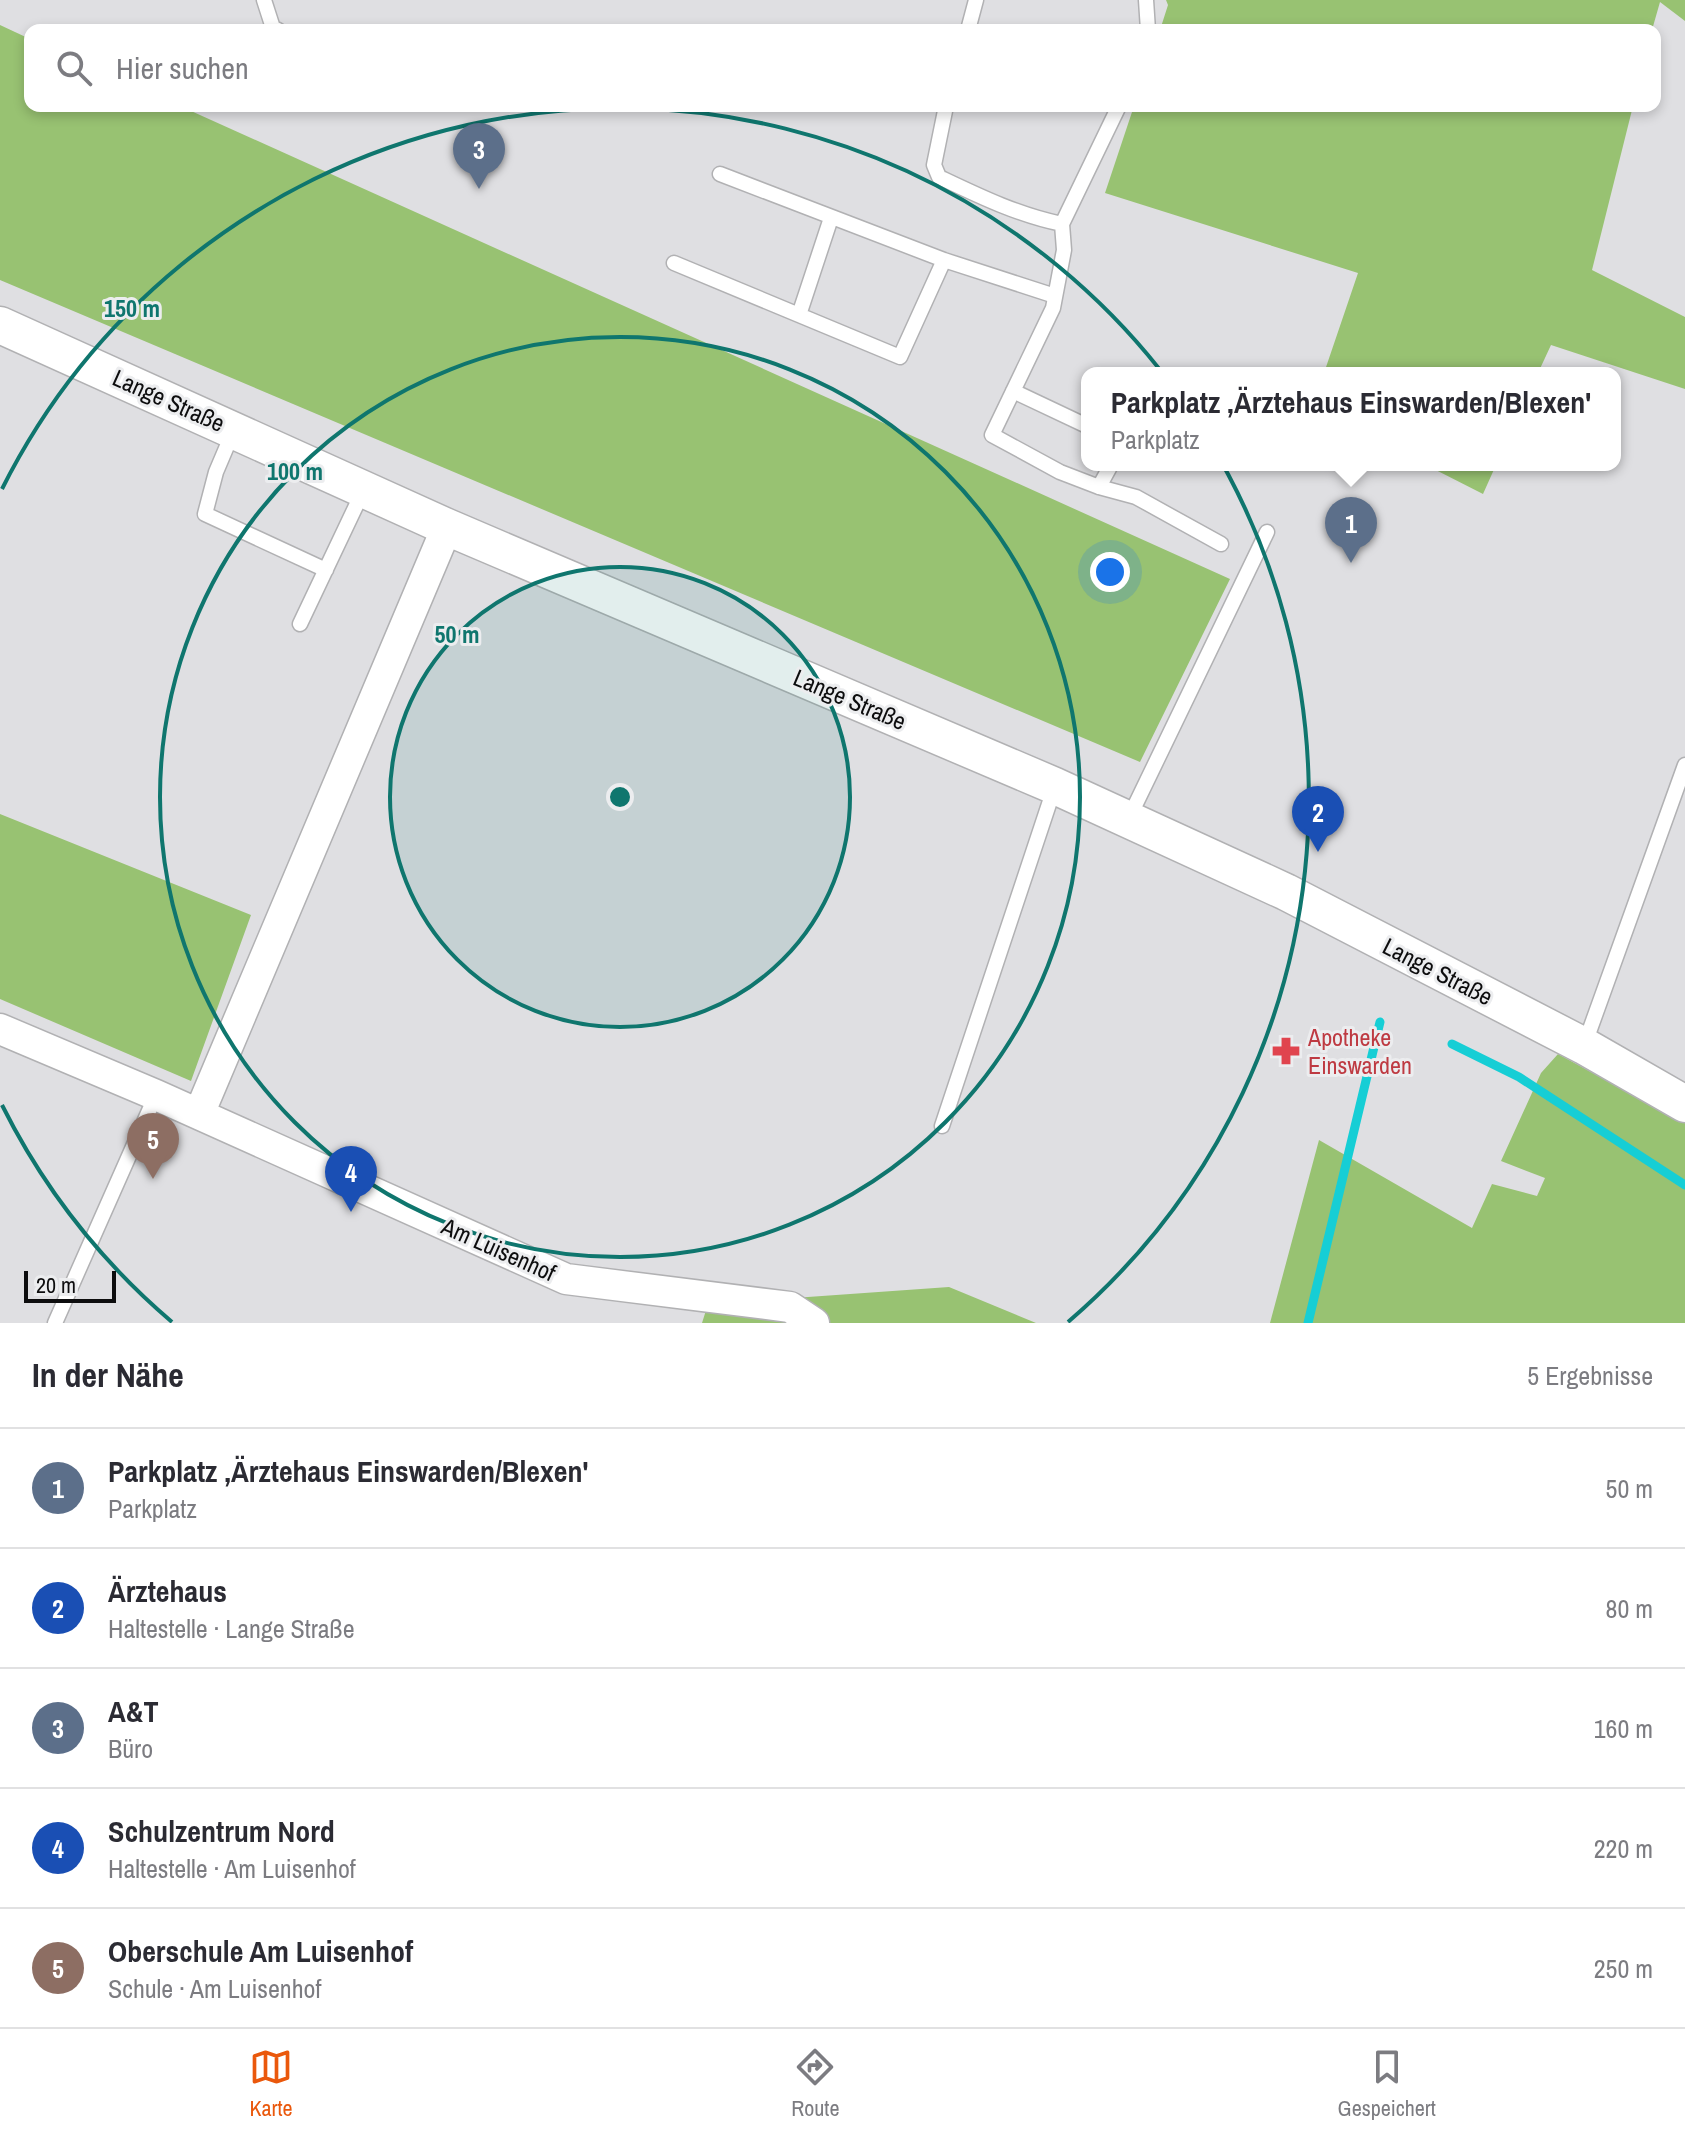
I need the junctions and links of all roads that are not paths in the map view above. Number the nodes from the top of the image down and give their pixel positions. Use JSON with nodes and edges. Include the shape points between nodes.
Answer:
{"nodes":[{"id":1,"x":264,"y":0,"type":"edge"},
{"id":2,"x":976,"y":0,"type":"edge"},
{"id":3,"x":1146,"y":0,"type":"edge"},
{"id":4,"x":272,"y":24,"type":"edge"},
{"id":5,"x":970,"y":24,"type":"edge"},
{"id":6,"x":1148,"y":24,"type":"edge"},
{"id":7,"x":945,"y":112,"type":"edge"},
{"id":8,"x":1116,"y":112,"type":"edge"},
{"id":9,"x":720,"y":174,"type":"dead end"},
{"id":10,"x":831,"y":218,"type":"junction"},
{"id":11,"x":1062,"y":224,"type":"junction"},
{"id":12,"x":944,"y":260,"type":"junction"},
{"id":13,"x":674,"y":263,"type":"dead end"},
{"id":14,"x":1055,"y":296,"type":"junction"},
{"id":15,"x":799,"y":315,"type":"junction"},
{"id":16,"x":0,"y":325,"type":"edge"},
{"id":17,"x":1013,"y":391,"type":"junction"},
{"id":18,"x":1081,"y":423,"type":"edge"},
{"id":19,"x":234,"y":430,"type":"junction"},
{"id":20,"x":1108,"y":471,"type":"edge"},
{"id":21,"x":1099,"y":487,"type":"junction"},
{"id":22,"x":364,"y":489,"type":"junction"},
{"id":23,"x":447,"y":527,"type":"junction"},
{"id":24,"x":1267,"y":532,"type":"dead end"},
{"id":25,"x":1221,"y":544,"type":"dead end"},
{"id":26,"x":326,"y":570,"type":"junction"},
{"id":27,"x":300,"y":624,"type":"dead end"},
{"id":28,"x":1685,"y":765,"type":"edge"},
{"id":29,"x":1055,"y":786,"type":"junction"},
{"id":30,"x":1128,"y":820,"type":"junction"},
{"id":31,"x":0,"y":1029,"type":"edge"},
{"id":32,"x":1584,"y":1046,"type":"junction"},
{"id":33,"x":156,"y":1095,"type":"junction"},
{"id":34,"x":1685,"y":1104,"type":"edge"},
{"id":35,"x":199,"y":1114,"type":"junction"},
{"id":36,"x":942,"y":1126,"type":"dead end"},
{"id":37,"x":55,"y":1323,"type":"edge"},
{"id":38,"x":814,"y":1323,"type":"edge"}],
"edges":[{"from":1,"to":4,"type":"lane"},
{"from":2,"to":5,"type":"lane"},
{"from":3,"to":6,"type":"lane"},
{"from":7,"to":11,"type":"lane","via":[[934,165],[939,177],[990,202]]},
{"from":8,"to":11,"type":"lane"},
{"from":9,"to":10,"type":"lane"},
{"from":10,"to":12,"type":"lane"},
{"from":10,"to":15,"type":"lane"},
{"from":11,"to":14,"type":"lane","via":[[1064,250]]},
{"from":12,"to":14,"type":"lane"},
{"from":12,"to":15,"type":"lane","via":[[900,357]]},
{"from":13,"to":15,"type":"lane"},
{"from":14,"to":17,"type":"lane"},
{"from":16,"to":19,"type":"street","name":"Lange Straße"},
{"from":17,"to":18,"type":"lane"},
{"from":17,"to":21,"type":"lane","via":[[992,435]]},
{"from":19,"to":22,"type":"street","name":"Lange Straße"},
{"from":19,"to":26,"type":"lane","via":[[205,514]]},
{"from":20,"to":21,"type":"lane"},
{"from":21,"to":25,"type":"lane","via":[[1136,497]]},
{"from":22,"to":23,"type":"street","name":"Lange Straße"},
{"from":22,"to":26,"type":"lane"},
{"from":23,"to":29,"type":"street","name":"Lange Straße"},
{"from":23,"to":35,"type":"street"},
{"from":24,"to":30,"type":"lane"},
{"from":26,"to":27,"type":"lane"},
{"from":28,"to":32,"type":"lane"},
{"from":29,"to":30,"type":"street","name":"Lange Straße"},
{"from":29,"to":36,"type":"lane"},
{"from":30,"to":32,"type":"street","name":"Lange Straße","via":[[1286,892]]},
{"from":31,"to":33,"type":"street","name":"Am Luisenhof"},
{"from":32,"to":34,"type":"street","name":"Lange Straße"},
{"from":33,"to":35,"type":"street","name":"Am Luisenhof"},
{"from":33,"to":37,"type":"lane"},
{"from":35,"to":38,"type":"street","name":"Am Luisenhof","via":[[566,1279],[790,1307]]}]}
